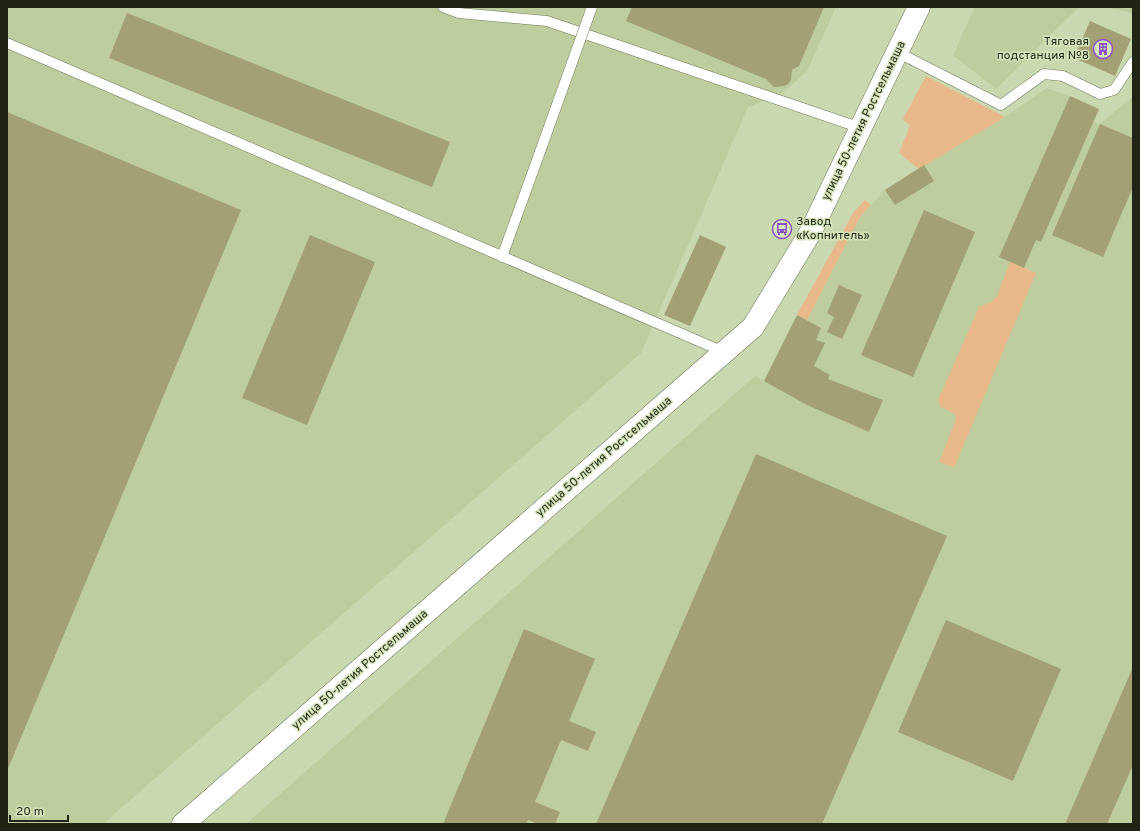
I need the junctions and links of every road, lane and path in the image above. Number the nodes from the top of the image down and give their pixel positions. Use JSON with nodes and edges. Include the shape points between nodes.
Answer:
{"nodes":[{"id":1,"x":442,"y":7,"type":"edge"},
{"id":2,"x":592,"y":7,"type":"edge"},
{"id":3,"x":919,"y":7,"type":"edge"},
{"id":4,"x":7,"y":44,"type":"edge"},
{"id":5,"x":897,"y":52,"type":"junction"},
{"id":6,"x":1133,"y":62,"type":"edge"},
{"id":7,"x":861,"y":128,"type":"junction"},
{"id":8,"x":502,"y":257,"type":"junction"},
{"id":9,"x":724,"y":352,"type":"junction"},
{"id":10,"x":183,"y":824,"type":"edge"}],
"edges":[{"from":1,"to":7,"type":"lane","via":[[459,13],[547,21]]},
{"from":2,"to":8,"type":"lane","bridge":true},
{"from":3,"to":5,"type":"main road","name":"улица 50-летия Ростсельмаша"},
{"from":4,"to":8,"type":"lane"},
{"from":5,"to":6,"type":"lane","via":[[1001,105],[1044,74],[1063,76],[1100,94],[1114,90]]},
{"from":5,"to":7,"type":"main road","name":"улица 50-летия Ростсельмаша"},
{"from":7,"to":9,"type":"main road","name":"улица 50-летия Ростсельмаша","via":[[810,233],[761,314],[753,327]]},
{"from":8,"to":9,"type":"lane"},
{"from":9,"to":10,"type":"main road","name":"улица 50-летия Ростсельмаша"}]}
